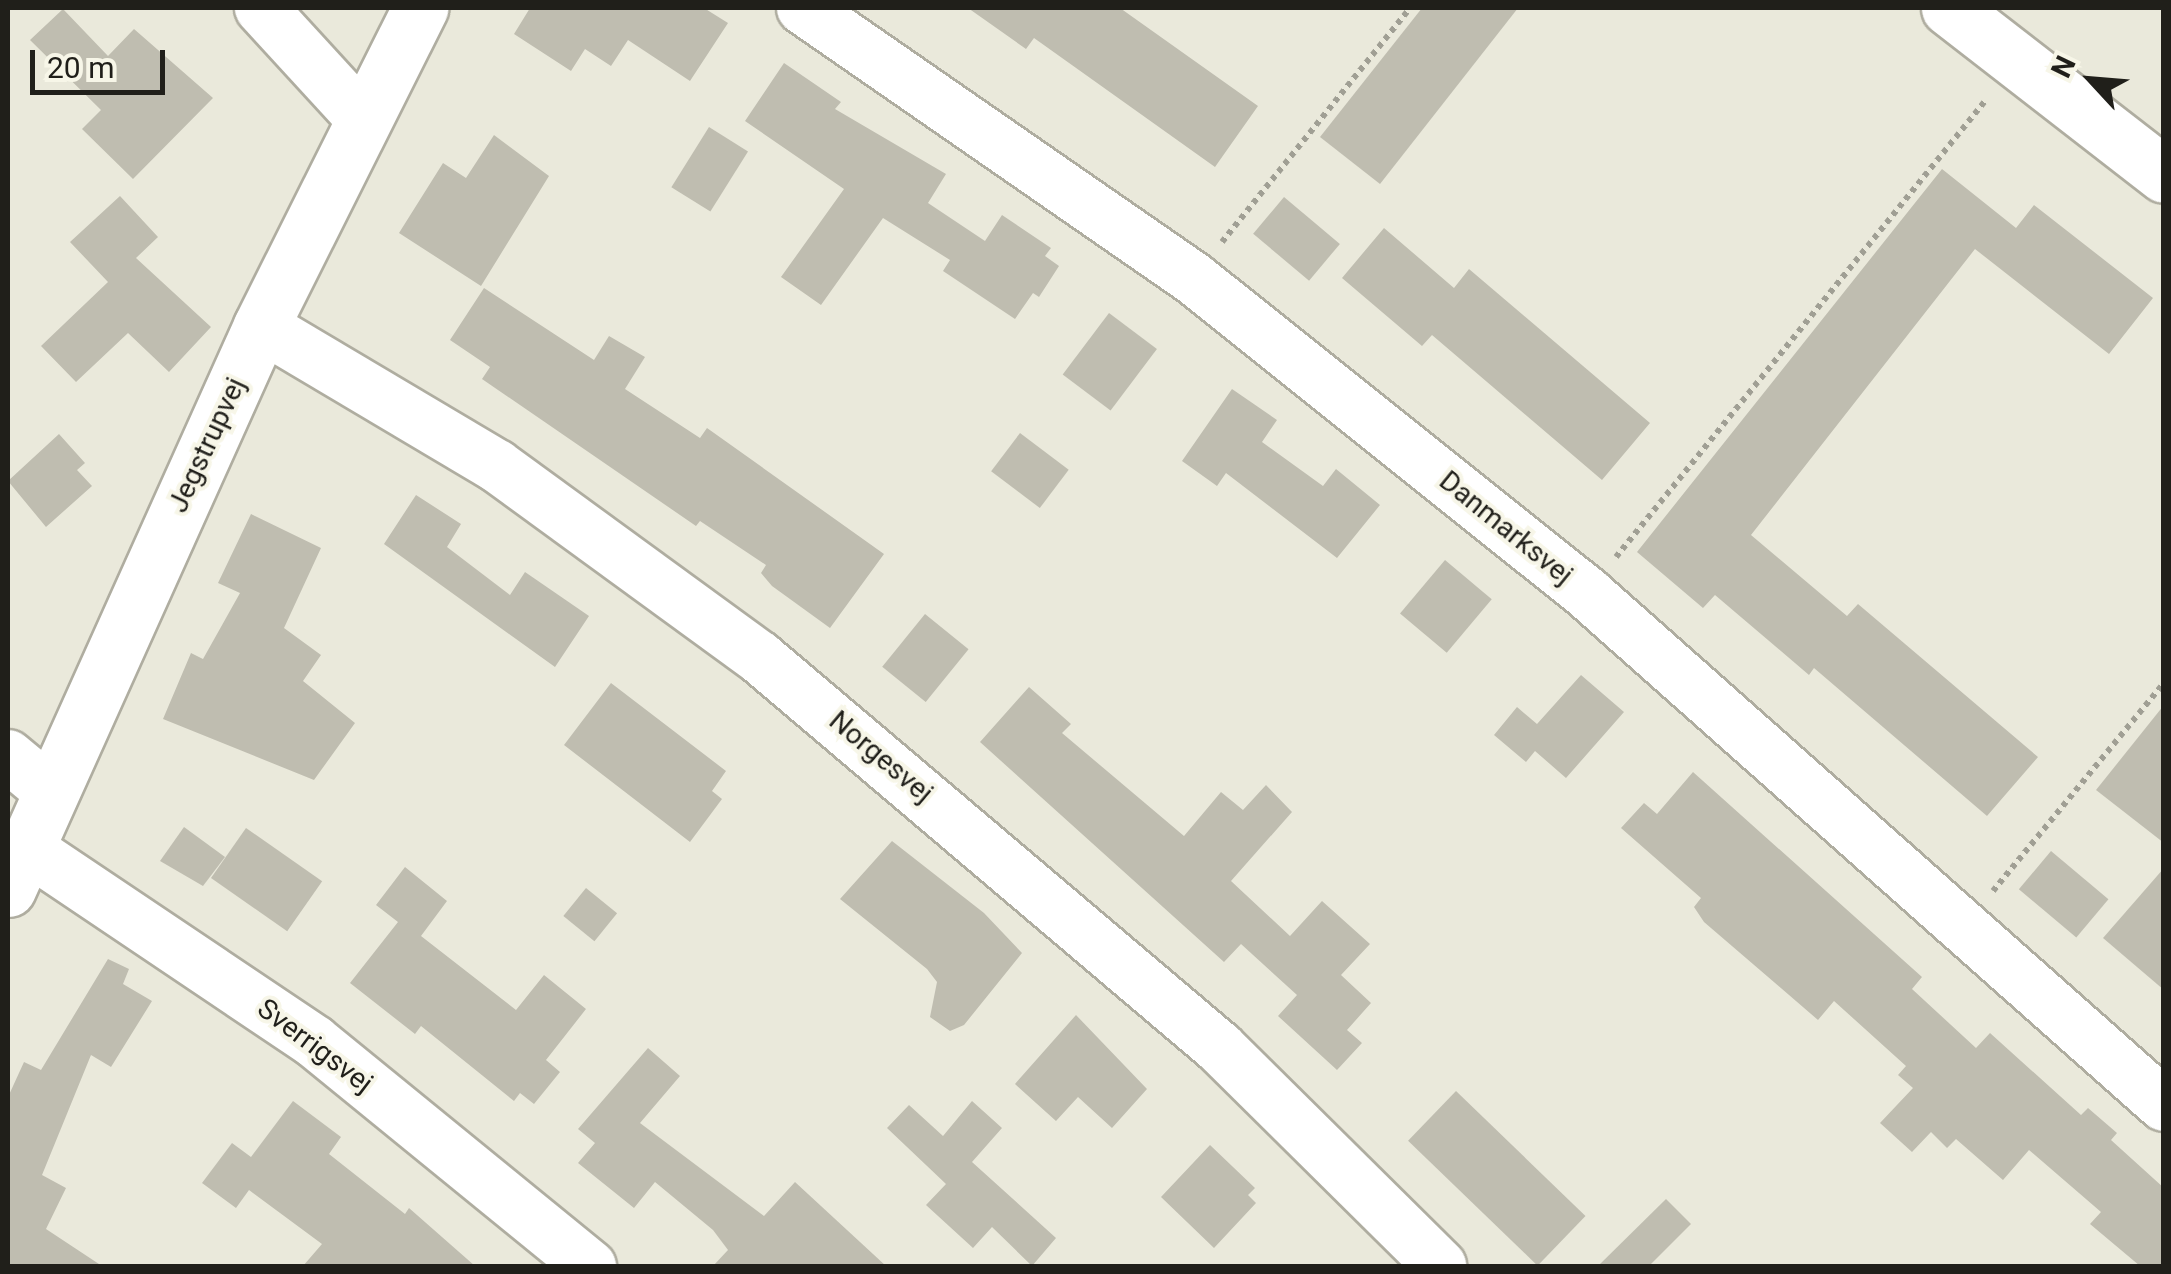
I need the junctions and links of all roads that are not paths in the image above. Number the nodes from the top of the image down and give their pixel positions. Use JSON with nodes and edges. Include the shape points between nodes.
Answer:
{"nodes":[{"id":1,"x":261,"y":8,"type":"edge"},
{"id":2,"x":420,"y":8,"type":"edge"},
{"id":3,"x":803,"y":8,"type":"edge"},
{"id":4,"x":1949,"y":8,"type":"edge"},
{"id":5,"x":361,"y":117,"type":"junction"},
{"id":6,"x":2164,"y":175,"type":"edge"},
{"id":7,"x":261,"y":326,"type":"junction"},
{"id":8,"x":8,"y":756,"type":"edge"},
{"id":9,"x":49,"y":790,"type":"junction"},
{"id":10,"x":16,"y":868,"type":"edge"},
{"id":11,"x":2164,"y":1104,"type":"edge"},
{"id":12,"x":590,"y":1266,"type":"edge"},
{"id":13,"x":1440,"y":1266,"type":"edge"}],
"edges":[{"from":1,"to":5,"type":"street"},
{"from":2,"to":5,"type":"street","name":"Jegstrupvej"},
{"from":3,"to":11,"type":"street","name":"Danmarksvej","via":[[1193,278],[1586,592]]},
{"from":4,"to":6,"type":"street"},
{"from":5,"to":7,"type":"street","name":"Jegstrupvej"},
{"from":7,"to":9,"type":"street","name":"Jegstrupvej"},
{"from":7,"to":13,"type":"street","name":"Norgesvej","via":[[496,466],[760,657],[1220,1048]]},
{"from":8,"to":9,"type":"street"},
{"from":9,"to":10,"type":"street","name":"Jegstrupvej"},
{"from":10,"to":12,"type":"street","name":"Sverrigsvej","via":[[315,1042]]}]}
